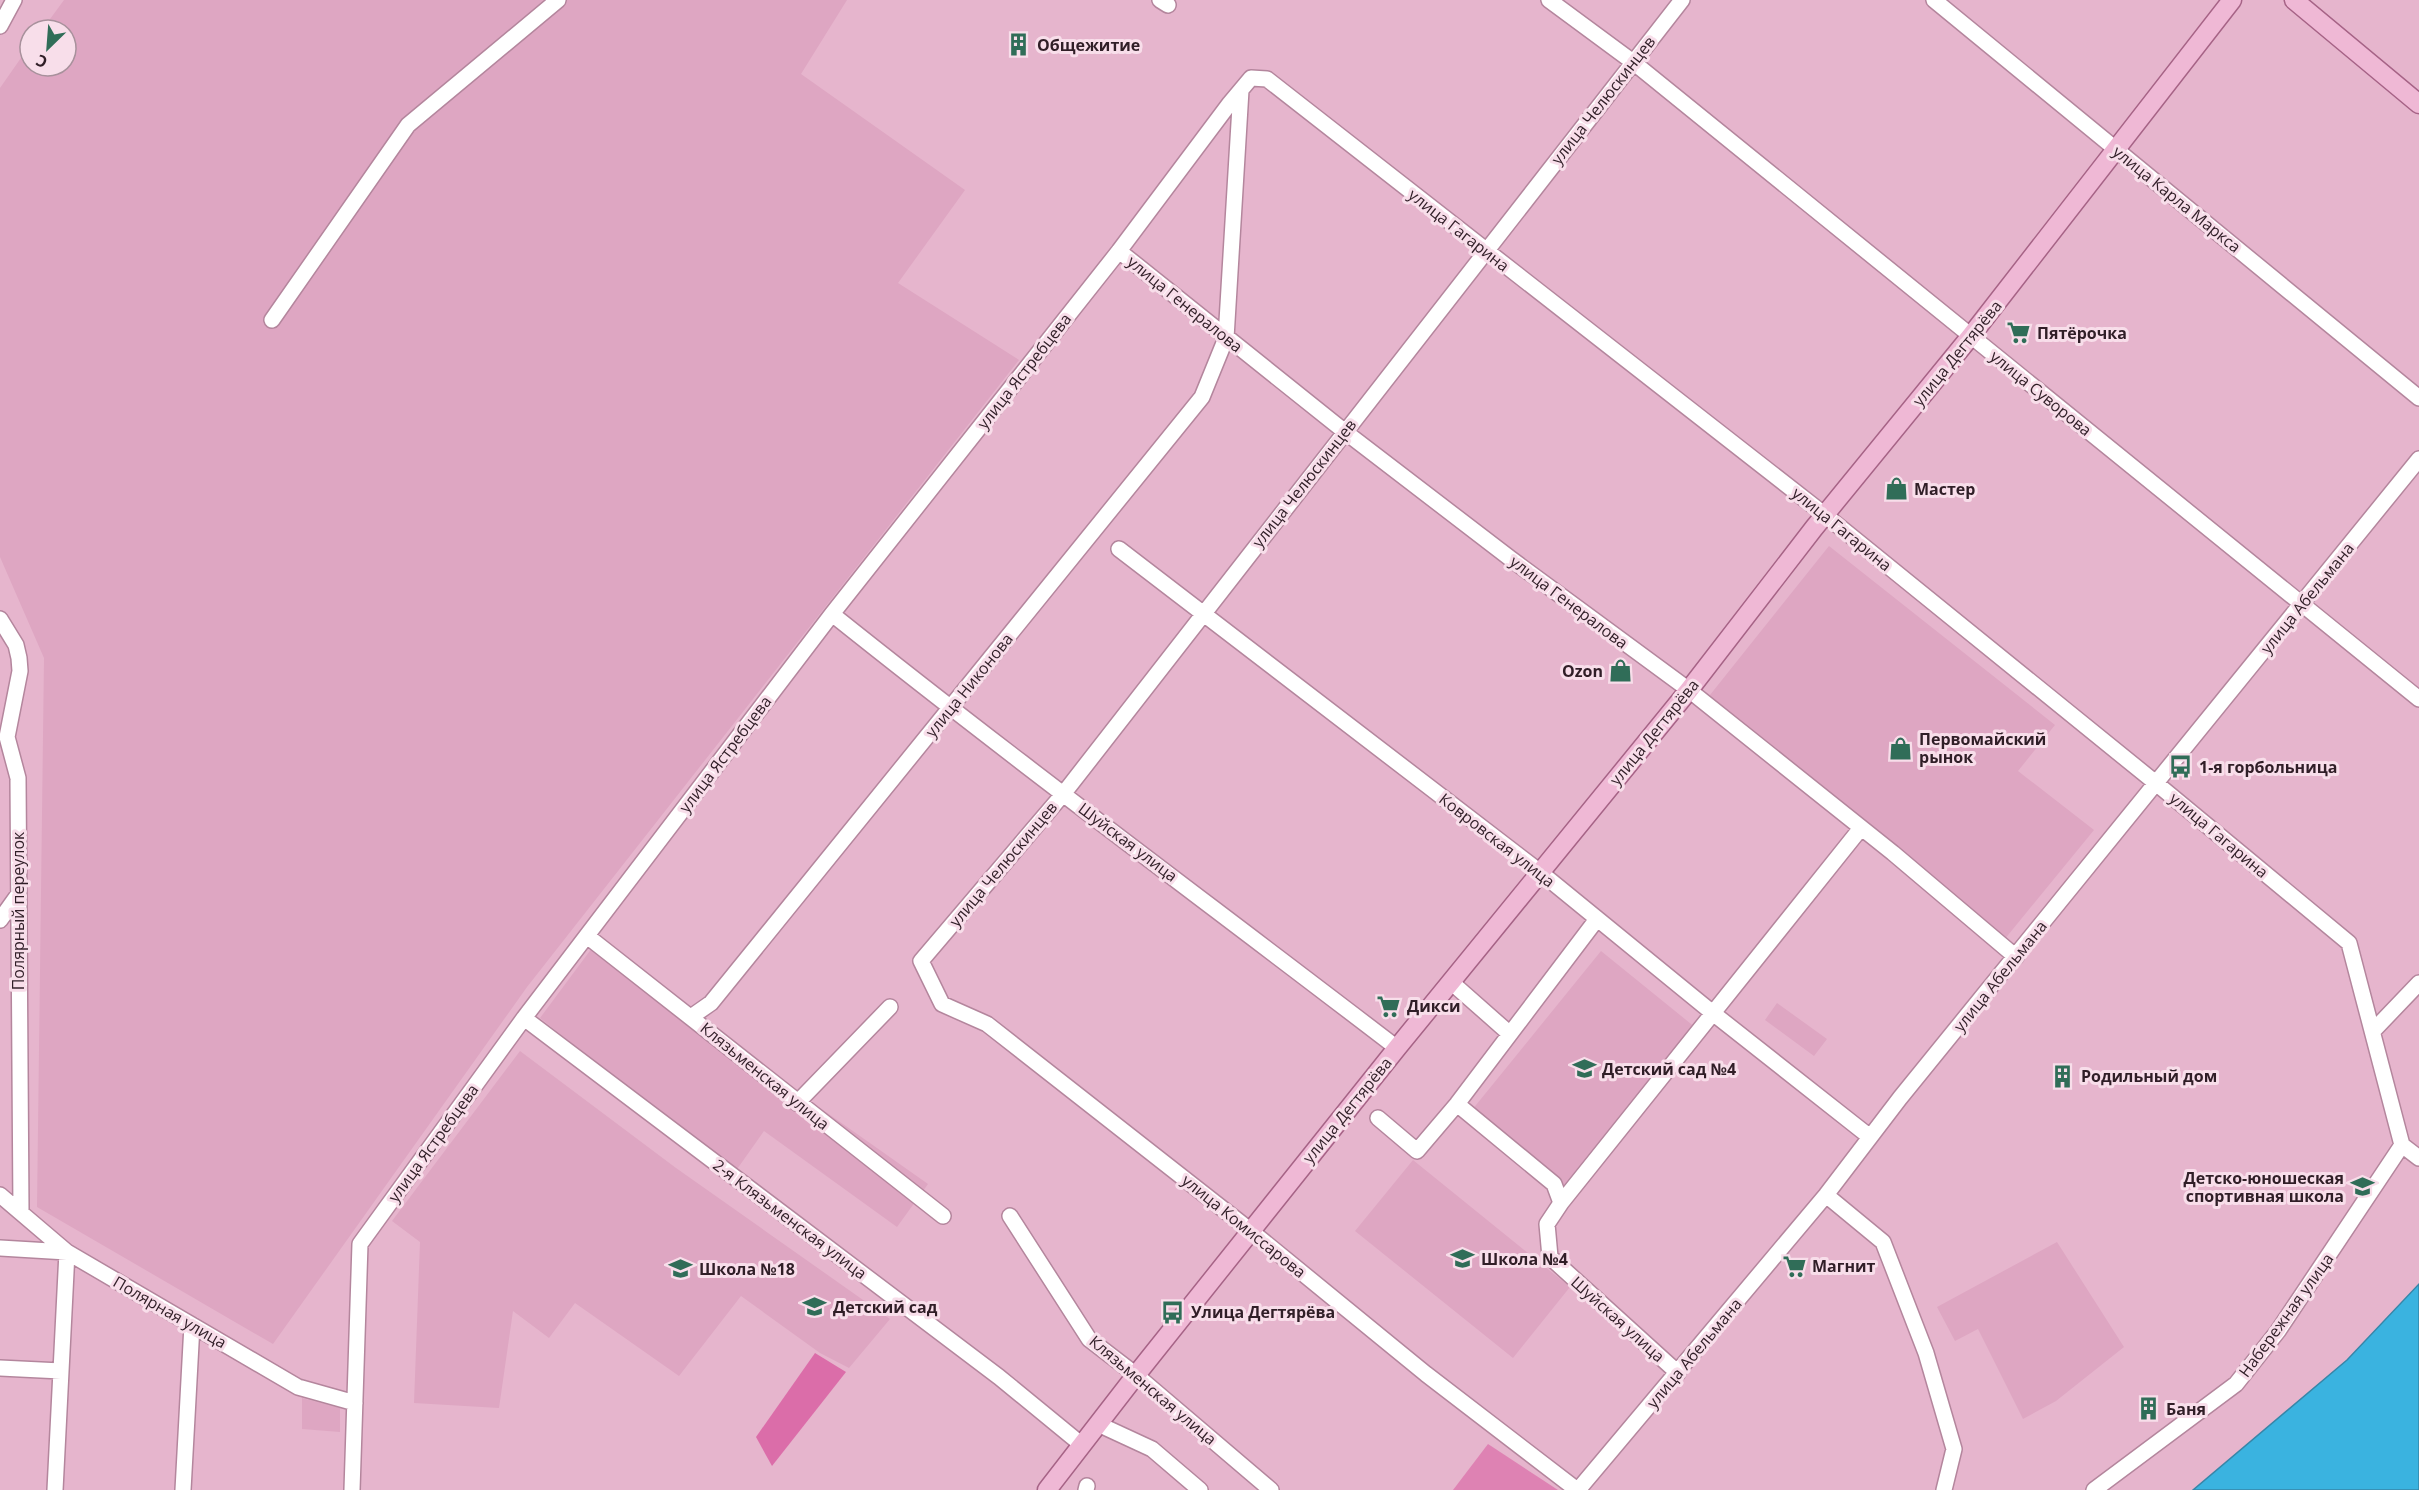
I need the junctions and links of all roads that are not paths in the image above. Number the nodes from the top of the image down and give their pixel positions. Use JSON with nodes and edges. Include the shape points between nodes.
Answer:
{"nodes":[{"id":1,"x":14,"y":0,"type":"edge"},
{"id":2,"x":558,"y":0,"type":"edge"},
{"id":3,"x":1549,"y":0,"type":"edge"},
{"id":4,"x":1682,"y":0,"type":"edge"},
{"id":5,"x":1934,"y":0,"type":"edge"},
{"id":6,"x":2232,"y":0,"type":"edge"},
{"id":7,"x":2294,"y":0,"type":"edge"},
{"id":8,"x":0,"y":26,"type":"edge"},
{"id":9,"x":1633,"y":62,"type":"junction"},
{"id":10,"x":1251,"y":78,"type":"joint"},
{"id":11,"x":1241,"y":90,"type":"junction"},
{"id":12,"x":2419,"y":104,"type":"edge"},
{"id":13,"x":2117,"y":150,"type":"junction"},
{"id":14,"x":1119,"y":251,"type":"junction"},
{"id":15,"x":1485,"y":251,"type":"junction"},
{"id":16,"x":272,"y":320,"type":"dead end"},
{"id":17,"x":1970,"y":337,"type":"junction"},
{"id":18,"x":1226,"y":338,"type":"junction"},
{"id":19,"x":2419,"y":398,"type":"edge"},
{"id":20,"x":1344,"y":431,"type":"junction"},
{"id":21,"x":2419,"y":459,"type":"edge"},
{"id":22,"x":1825,"y":515,"type":"junction"},
{"id":23,"x":1119,"y":549,"type":"dead end"},
{"id":24,"x":2302,"y":603,"type":"junction"},
{"id":25,"x":832,"y":614,"type":"junction"},
{"id":26,"x":1202,"y":615,"type":"junction"},
{"id":27,"x":0,"y":619,"type":"edge"},
{"id":28,"x":1689,"y":690,"type":"junction"},
{"id":29,"x":2419,"y":699,"type":"edge"},
{"id":30,"x":950,"y":708,"type":"junction"},
{"id":31,"x":2,"y":738,"type":"edge"},
{"id":32,"x":2157,"y":784,"type":"junction"},
{"id":33,"x":1064,"y":793,"type":"junction"},
{"id":34,"x":1861,"y":828,"type":"junction"},
{"id":35,"x":1540,"y":872,"type":"junction"},
{"id":36,"x":18,"y":895,"type":"junction"},
{"id":37,"x":1597,"y":919,"type":"junction"},
{"id":38,"x":0,"y":920,"type":"edge"},
{"id":39,"x":587,"y":936,"type":"junction"},
{"id":40,"x":2016,"y":957,"type":"junction"},
{"id":41,"x":921,"y":962,"type":"joint"},
{"id":42,"x":1450,"y":982,"type":"junction"},
{"id":43,"x":2419,"y":983,"type":"edge"},
{"id":44,"x":890,"y":1006,"type":"dead end"},
{"id":45,"x":1714,"y":1014,"type":"junction"},
{"id":46,"x":692,"y":1017,"type":"junction"},
{"id":47,"x":524,"y":1018,"type":"junction"},
{"id":48,"x":2373,"y":1031,"type":"junction"},
{"id":49,"x":1510,"y":1034,"type":"junction"},
{"id":50,"x":1397,"y":1048,"type":"junction"},
{"id":51,"x":797,"y":1103,"type":"junction"},
{"id":52,"x":1457,"y":1104,"type":"junction"},
{"id":53,"x":1378,"y":1118,"type":"dead end"},
{"id":54,"x":1870,"y":1137,"type":"junction"},
{"id":55,"x":2402,"y":1145,"type":"junction"},
{"id":56,"x":2419,"y":1158,"type":"edge"},
{"id":57,"x":0,"y":1195,"type":"edge"},
{"id":58,"x":1826,"y":1195,"type":"junction"},
{"id":59,"x":1561,"y":1203,"type":"junction"},
{"id":60,"x":21,"y":1211,"type":"junction"},
{"id":61,"x":943,"y":1216,"type":"dead end"},
{"id":62,"x":1010,"y":1216,"type":"dead end"},
{"id":63,"x":1251,"y":1231,"type":"junction"},
{"id":64,"x":0,"y":1248,"type":"edge"},
{"id":65,"x":67,"y":1252,"type":"junction"},
{"id":66,"x":192,"y":1325,"type":"junction"},
{"id":67,"x":0,"y":1368,"type":"edge"},
{"id":68,"x":61,"y":1371,"type":"junction"},
{"id":69,"x":1678,"y":1373,"type":"junction"},
{"id":70,"x":1136,"y":1375,"type":"junction"},
{"id":71,"x":355,"y":1403,"type":"junction"},
{"id":72,"x":1098,"y":1424,"type":"junction"},
{"id":73,"x":1082,"y":1445,"type":"junction"},
{"id":74,"x":1069,"y":1461,"type":"junction"},
{"id":75,"x":55,"y":1490,"type":"edge"},
{"id":76,"x":183,"y":1490,"type":"edge"},
{"id":77,"x":352,"y":1490,"type":"edge"},
{"id":78,"x":1041,"y":1490,"type":"edge"},
{"id":79,"x":1047,"y":1490,"type":"edge"},
{"id":80,"x":1200,"y":1490,"type":"edge"},
{"id":81,"x":1271,"y":1490,"type":"edge"},
{"id":82,"x":1578,"y":1490,"type":"edge"},
{"id":83,"x":1944,"y":1490,"type":"edge"},
{"id":84,"x":2094,"y":1490,"type":"edge"}],
"edges":[{"from":1,"to":8,"type":"street"},
{"from":2,"to":16,"type":"street","via":[[408,125]]},
{"from":3,"to":9,"type":"street","name":"улица Суворова"},
{"from":4,"to":9,"type":"street","name":"улица Челюскинцев"},
{"from":5,"to":13,"type":"street","name":"улица Карла Маркса"},
{"from":6,"to":13,"type":"main road","name":"улица Дегтярёва"},
{"from":7,"to":12,"type":"main road"},
{"from":9,"to":15,"type":"street","name":"улица Челюскинцев"},
{"from":9,"to":17,"type":"street","name":"улица Суворова"},
{"from":10,"to":11,"type":"street","name":"улица Ястребцева"},
{"from":10,"to":15,"type":"street","name":"улица Гагарина","via":[[1267,79]]},
{"from":11,"to":14,"type":"street","name":"улица Ястребцева"},
{"from":11,"to":18,"type":"street","name":"улица Никонова"},
{"from":13,"to":17,"type":"main road","name":"улица Дегтярёва"},
{"from":13,"to":19,"type":"street","name":"улица Карла Маркса"},
{"from":14,"to":18,"type":"street","name":"улица Генералова"},
{"from":14,"to":25,"type":"street","name":"улица Ястребцева"},
{"from":15,"to":20,"type":"street","name":"улица Челюскинцев"},
{"from":15,"to":22,"type":"street","name":"улица Гагарина"},
{"from":17,"to":22,"type":"main road","name":"улица Дегтярёва"},
{"from":17,"to":24,"type":"street","name":"улица Суворова"},
{"from":18,"to":20,"type":"street","name":"улица Генералова"},
{"from":18,"to":30,"type":"street","name":"улица Никонова","via":[[1202,397]]},
{"from":20,"to":26,"type":"street","name":"улица Челюскинцев"},
{"from":20,"to":28,"type":"street","name":"улица Генералова"},
{"from":21,"to":24,"type":"street","name":"улица Абельмана"},
{"from":22,"to":28,"type":"main road","name":"улица Дегтярёва"},
{"from":22,"to":32,"type":"street","name":"улица Гагарина"},
{"from":23,"to":26,"type":"street","name":"Ковровская улица"},
{"from":24,"to":29,"type":"street","name":"улица Суворова"},
{"from":24,"to":32,"type":"street","name":"улица Абельмана"},
{"from":25,"to":30,"type":"street","name":"Шуйская улица"},
{"from":25,"to":39,"type":"street","name":"улица Ястребцева"},
{"from":26,"to":33,"type":"street","name":"улица Челюскинцев"},
{"from":26,"to":35,"type":"street","name":"Ковровская улица"},
{"from":27,"to":31,"type":"street","name":"Полярный переулок","via":[[16,645],[20,665]]},
{"from":28,"to":34,"type":"street","name":"улица Генералова"},
{"from":28,"to":35,"type":"main road","name":"улица Дегтярёва"},
{"from":30,"to":33,"type":"street","name":"Шуйская улица"},
{"from":30,"to":46,"type":"street","name":"улица Никонова","via":[[711,1003]]},
{"from":31,"to":36,"type":"street","name":"Полярный переулок","via":[[18,778]]},
{"from":32,"to":40,"type":"street","name":"улица Абельмана"},
{"from":32,"to":48,"type":"street","name":"улица Гагарина","via":[[2349,943]]},
{"from":33,"to":41,"type":"street","name":"улица Челюскинцев"},
{"from":33,"to":50,"type":"street","name":"Шуйская улица"},
{"from":34,"to":40,"type":"street","name":"улица Генералова"},
{"from":34,"to":45,"type":"street","name":"Шуйская улица"},
{"from":35,"to":37,"type":"street","name":"Ковровская улица"},
{"from":35,"to":42,"type":"main road","name":"улица Дегтярёва"},
{"from":36,"to":38,"type":"street"},
{"from":36,"to":60,"type":"street","name":"Полярный переулок"},
{"from":37,"to":45,"type":"street","name":"Ковровская улица"},
{"from":37,"to":49,"type":"street"},
{"from":39,"to":46,"type":"street","name":"Клязьменская улица"},
{"from":39,"to":47,"type":"street","name":"улица Ястребцева"},
{"from":40,"to":54,"type":"street","name":"улица Абельмана"},
{"from":41,"to":63,"type":"street","name":"улица Комиссарова","via":[[942,1004],[987,1024]]},
{"from":42,"to":49,"type":"street"},
{"from":42,"to":50,"type":"main road","name":"улица Дегтярёва"},
{"from":43,"to":48,"type":"street"},
{"from":44,"to":51,"type":"street"},
{"from":45,"to":54,"type":"street","name":"Ковровская улица"},
{"from":45,"to":59,"type":"street","name":"Шуйская улица"},
{"from":46,"to":51,"type":"street","name":"Клязьменская улица"},
{"from":47,"to":71,"type":"street","name":"улица Ястребцева","via":[[360,1244]]},
{"from":47,"to":73,"type":"street","name":"2-я Клязьменская улица","via":[[999,1377]]},
{"from":48,"to":55,"type":"street","name":"улица Гагарина"},
{"from":49,"to":52,"type":"street"},
{"from":50,"to":63,"type":"main road","name":"улица Дегтярёва"},
{"from":51,"to":61,"type":"street","name":"Клязьменская улица"},
{"from":52,"to":53,"type":"street","via":[[1417,1151]]},
{"from":52,"to":59,"type":"street","via":[[1554,1184]]},
{"from":54,"to":58,"type":"street","name":"улица Абельмана"},
{"from":55,"to":56,"type":"street"},
{"from":55,"to":84,"type":"street","name":"Набережная улица","via":[[2278,1331],[2236,1384]]},
{"from":57,"to":60,"type":"street","name":"Полярная улица"},
{"from":58,"to":69,"type":"street","name":"улица Абельмана"},
{"from":58,"to":83,"type":"street","via":[[1883,1242],[1926,1353],[1954,1449]]},
{"from":59,"to":69,"type":"street","name":"Шуйская улица","via":[[1547,1224],[1550,1257]]},
{"from":60,"to":65,"type":"street","name":"Полярная улица"},
{"from":62,"to":70,"type":"street","name":"Клязьменская улица","via":[[1089,1340]]},
{"from":63,"to":70,"type":"main road","name":"улица Дегтярёва"},
{"from":63,"to":82,"type":"street","name":"улица Комиссарова","via":[[1426,1374]]},
{"from":64,"to":65,"type":"street"},
{"from":65,"to":66,"type":"street","name":"Полярная улица"},
{"from":65,"to":68,"type":"street"},
{"from":66,"to":71,"type":"street","name":"Полярная улица","via":[[298,1388]]},
{"from":66,"to":76,"type":"street"},
{"from":67,"to":68,"type":"street"},
{"from":68,"to":75,"type":"street"},
{"from":69,"to":82,"type":"street","name":"улица Абельмана"},
{"from":70,"to":72,"type":"main road","name":"улица Дегтярёва"},
{"from":70,"to":81,"type":"street","name":"Клязьменская улица"},
{"from":71,"to":77,"type":"street","name":"улица Ястребцева"},
{"from":72,"to":73,"type":"main road","name":"улица Дегтярёва"},
{"from":72,"to":80,"type":"street","via":[[1152,1449]]},
{"from":73,"to":74,"type":"main road","name":"улица Дегтярёва"},
{"from":74,"to":78,"type":"main road"},
{"from":74,"to":79,"type":"main road"}]}
